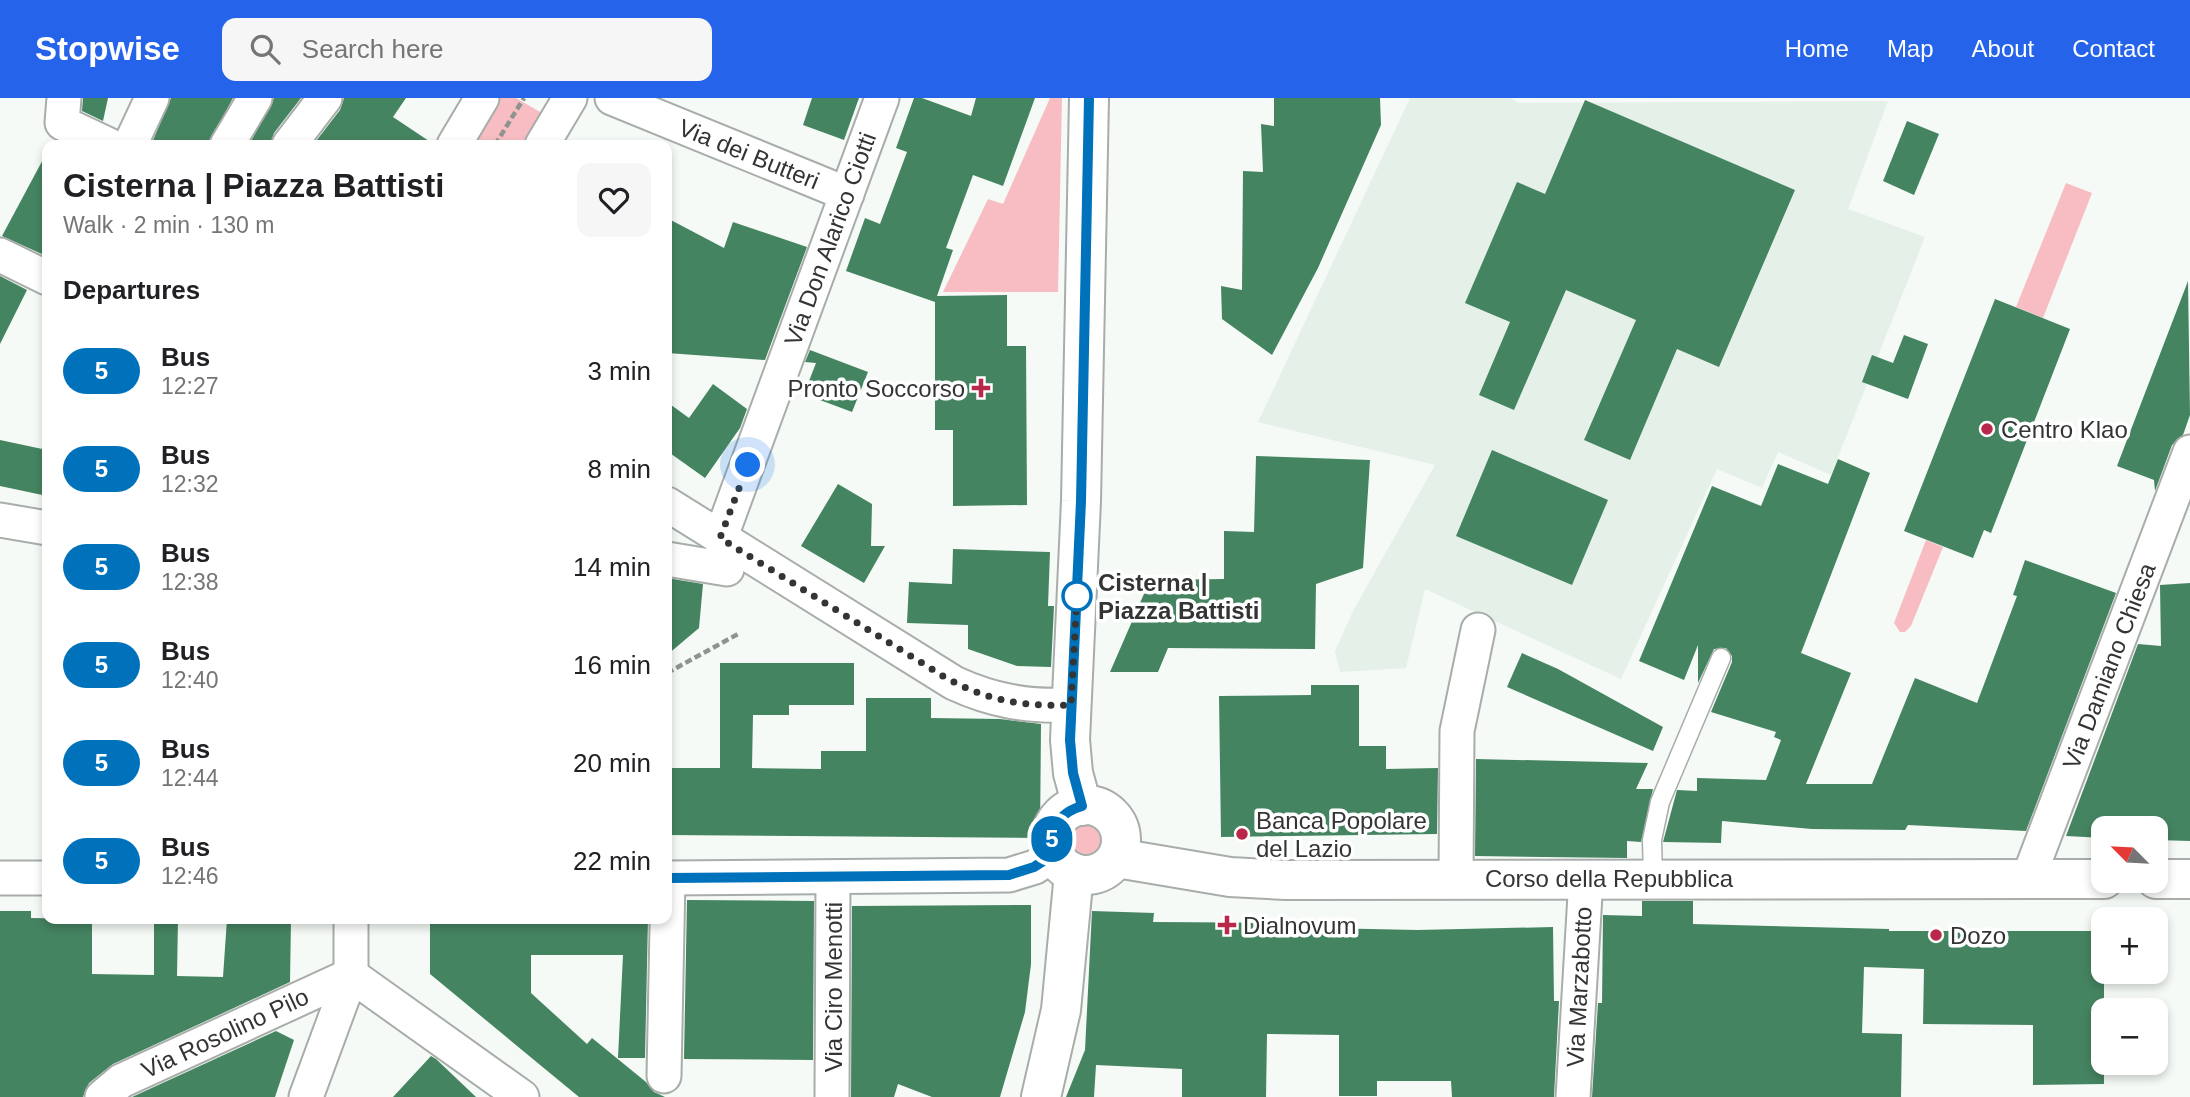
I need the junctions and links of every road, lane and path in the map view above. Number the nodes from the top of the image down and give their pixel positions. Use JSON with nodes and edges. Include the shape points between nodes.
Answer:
{"nodes":[{"id":1,"x":64,"y":98,"type":"edge"},
{"id":2,"x":152,"y":98,"type":"edge"},
{"id":3,"x":255,"y":98,"type":"edge"},
{"id":4,"x":326,"y":98,"type":"edge"},
{"id":5,"x":482,"y":98,"type":"edge"},
{"id":6,"x":524,"y":98,"type":"edge"},
{"id":7,"x":570,"y":98,"type":"edge"},
{"id":8,"x":612,"y":98,"type":"edge"},
{"id":9,"x":882,"y":98,"type":"edge"},
{"id":10,"x":1089,"y":98,"type":"edge"},
{"id":11,"x":98,"y":140,"type":"edge"},
{"id":12,"x":132,"y":140,"type":"edge"},
{"id":13,"x":230,"y":140,"type":"edge"},
{"id":14,"x":293,"y":140,"type":"edge"},
{"id":15,"x":457,"y":140,"type":"edge"},
{"id":16,"x":498,"y":140,"type":"edge"},
{"id":17,"x":545,"y":140,"type":"edge"},
{"id":18,"x":847,"y":194,"type":"junction"},
{"id":19,"x":0,"y":255,"type":"edge"},
{"id":20,"x":42,"y":276,"type":"edge"},
{"id":21,"x":2190,"y":452,"type":"edge"},
{"id":22,"x":672,"y":508,"type":"edge"},
{"id":23,"x":0,"y":520,"type":"edge"},
{"id":24,"x":42,"y":527,"type":"edge"},
{"id":25,"x":724,"y":554,"type":"junction"},
{"id":26,"x":672,"y":559,"type":"edge"},
{"id":27,"x":1478,"y":630,"type":"dead end"},
{"id":28,"x":738,"y":634,"type":"dead end"},
{"id":29,"x":1721,"y":658,"type":"dead end"},
{"id":30,"x":672,"y":670,"type":"edge"},
{"id":31,"x":1071,"y":705,"type":"junction"},
{"id":32,"x":1082,"y":806,"type":"junction"},
{"id":33,"x":1117,"y":858,"type":"junction"},
{"id":34,"x":1064,"y":864,"type":"junction"},
{"id":35,"x":42,"y":877,"type":"edge"},
{"id":36,"x":0,"y":878,"type":"edge"},
{"id":37,"x":672,"y":878,"type":"edge"},
{"id":38,"x":833,"y":878,"type":"junction"},
{"id":39,"x":1456,"y":878,"type":"junction"},
{"id":40,"x":1586,"y":878,"type":"junction"},
{"id":41,"x":1653,"y":878,"type":"junction"},
{"id":42,"x":2028,"y":879,"type":"junction"},
{"id":43,"x":2091,"y":879,"type":"edge"},
{"id":44,"x":2168,"y":879,"type":"edge"},
{"id":45,"x":2190,"y":879,"type":"edge"},
{"id":46,"x":351,"y":924,"type":"edge"},
{"id":47,"x":666,"y":924,"type":"edge"},
{"id":48,"x":351,"y":975,"type":"junction"},
{"id":49,"x":664,"y":1076,"type":"dead end"},
{"id":50,"x":102,"y":1097,"type":"edge"},
{"id":51,"x":306,"y":1097,"type":"edge"},
{"id":52,"x":522,"y":1097,"type":"edge"},
{"id":53,"x":832,"y":1097,"type":"edge"},
{"id":54,"x":1041,"y":1097,"type":"edge"},
{"id":55,"x":1573,"y":1097,"type":"edge"}],
"edges":[{"from":1,"to":11,"type":"street","via":[[62,123]]},
{"from":2,"to":12,"type":"street"},
{"from":3,"to":13,"type":"street"},
{"from":4,"to":14,"type":"street"},
{"from":5,"to":15,"type":"street"},
{"from":6,"to":16,"type":"path"},
{"from":7,"to":17,"type":"street"},
{"from":8,"to":18,"type":"street","name":"Via dei Butteri"},
{"from":9,"to":18,"type":"street","name":"Via Don Alarico Ciotti"},
{"from":10,"to":31,"type":"street","via":[[1081,501]]},
{"from":18,"to":25,"type":"street","name":"Via Don Alarico Ciotti"},
{"from":19,"to":20,"type":"street"},
{"from":21,"to":42,"type":"street","name":"Via Damiano Chiesa"},
{"from":22,"to":25,"type":"street"},
{"from":23,"to":24,"type":"street"},
{"from":25,"to":26,"type":"street"},
{"from":25,"to":31,"type":"street","via":[[966,688],[1016,704]]},
{"from":27,"to":39,"type":"street","via":[[1457,731]]},
{"from":28,"to":30,"type":"path"},
{"from":29,"to":41,"type":"lane","via":[[1660,802],[1652,841]]},
{"from":31,"to":32,"type":"street","via":[[1070,756]]},
{"from":32,"to":33,"type":"street","via":[[1093,806],[1112,817],[1121,836]]},
{"from":32,"to":34,"type":"street","via":[[1056,823],[1052,833]]},
{"from":33,"to":34,"type":"street","via":[[1103,871],[1084,875]]},
{"from":33,"to":39,"type":"street","name":"Corso della Repubblica","via":[[1258,879]]},
{"from":34,"to":38,"type":"street","via":[[1009,875]]},
{"from":34,"to":54,"type":"street","via":[[1061,1010]]},
{"from":35,"to":36,"type":"street"},
{"from":37,"to":38,"type":"street"},
{"from":38,"to":53,"type":"street","name":"Via Ciro Menotti"},
{"from":39,"to":40,"type":"street","name":"Corso della Repubblica"},
{"from":40,"to":41,"type":"street","name":"Corso della Repubblica"},
{"from":40,"to":55,"type":"street","name":"Via Marzabotto"},
{"from":41,"to":42,"type":"street","name":"Corso della Repubblica"},
{"from":42,"to":43,"type":"street","name":"Corso della Repubblica"},
{"from":44,"to":45,"type":"street"},
{"from":46,"to":48,"type":"street"},
{"from":47,"to":49,"type":"street"},
{"from":48,"to":50,"type":"street","name":"Via Rosolino Pilo","via":[[121,1081]]},
{"from":48,"to":51,"type":"street"},
{"from":48,"to":52,"type":"street"}]}
